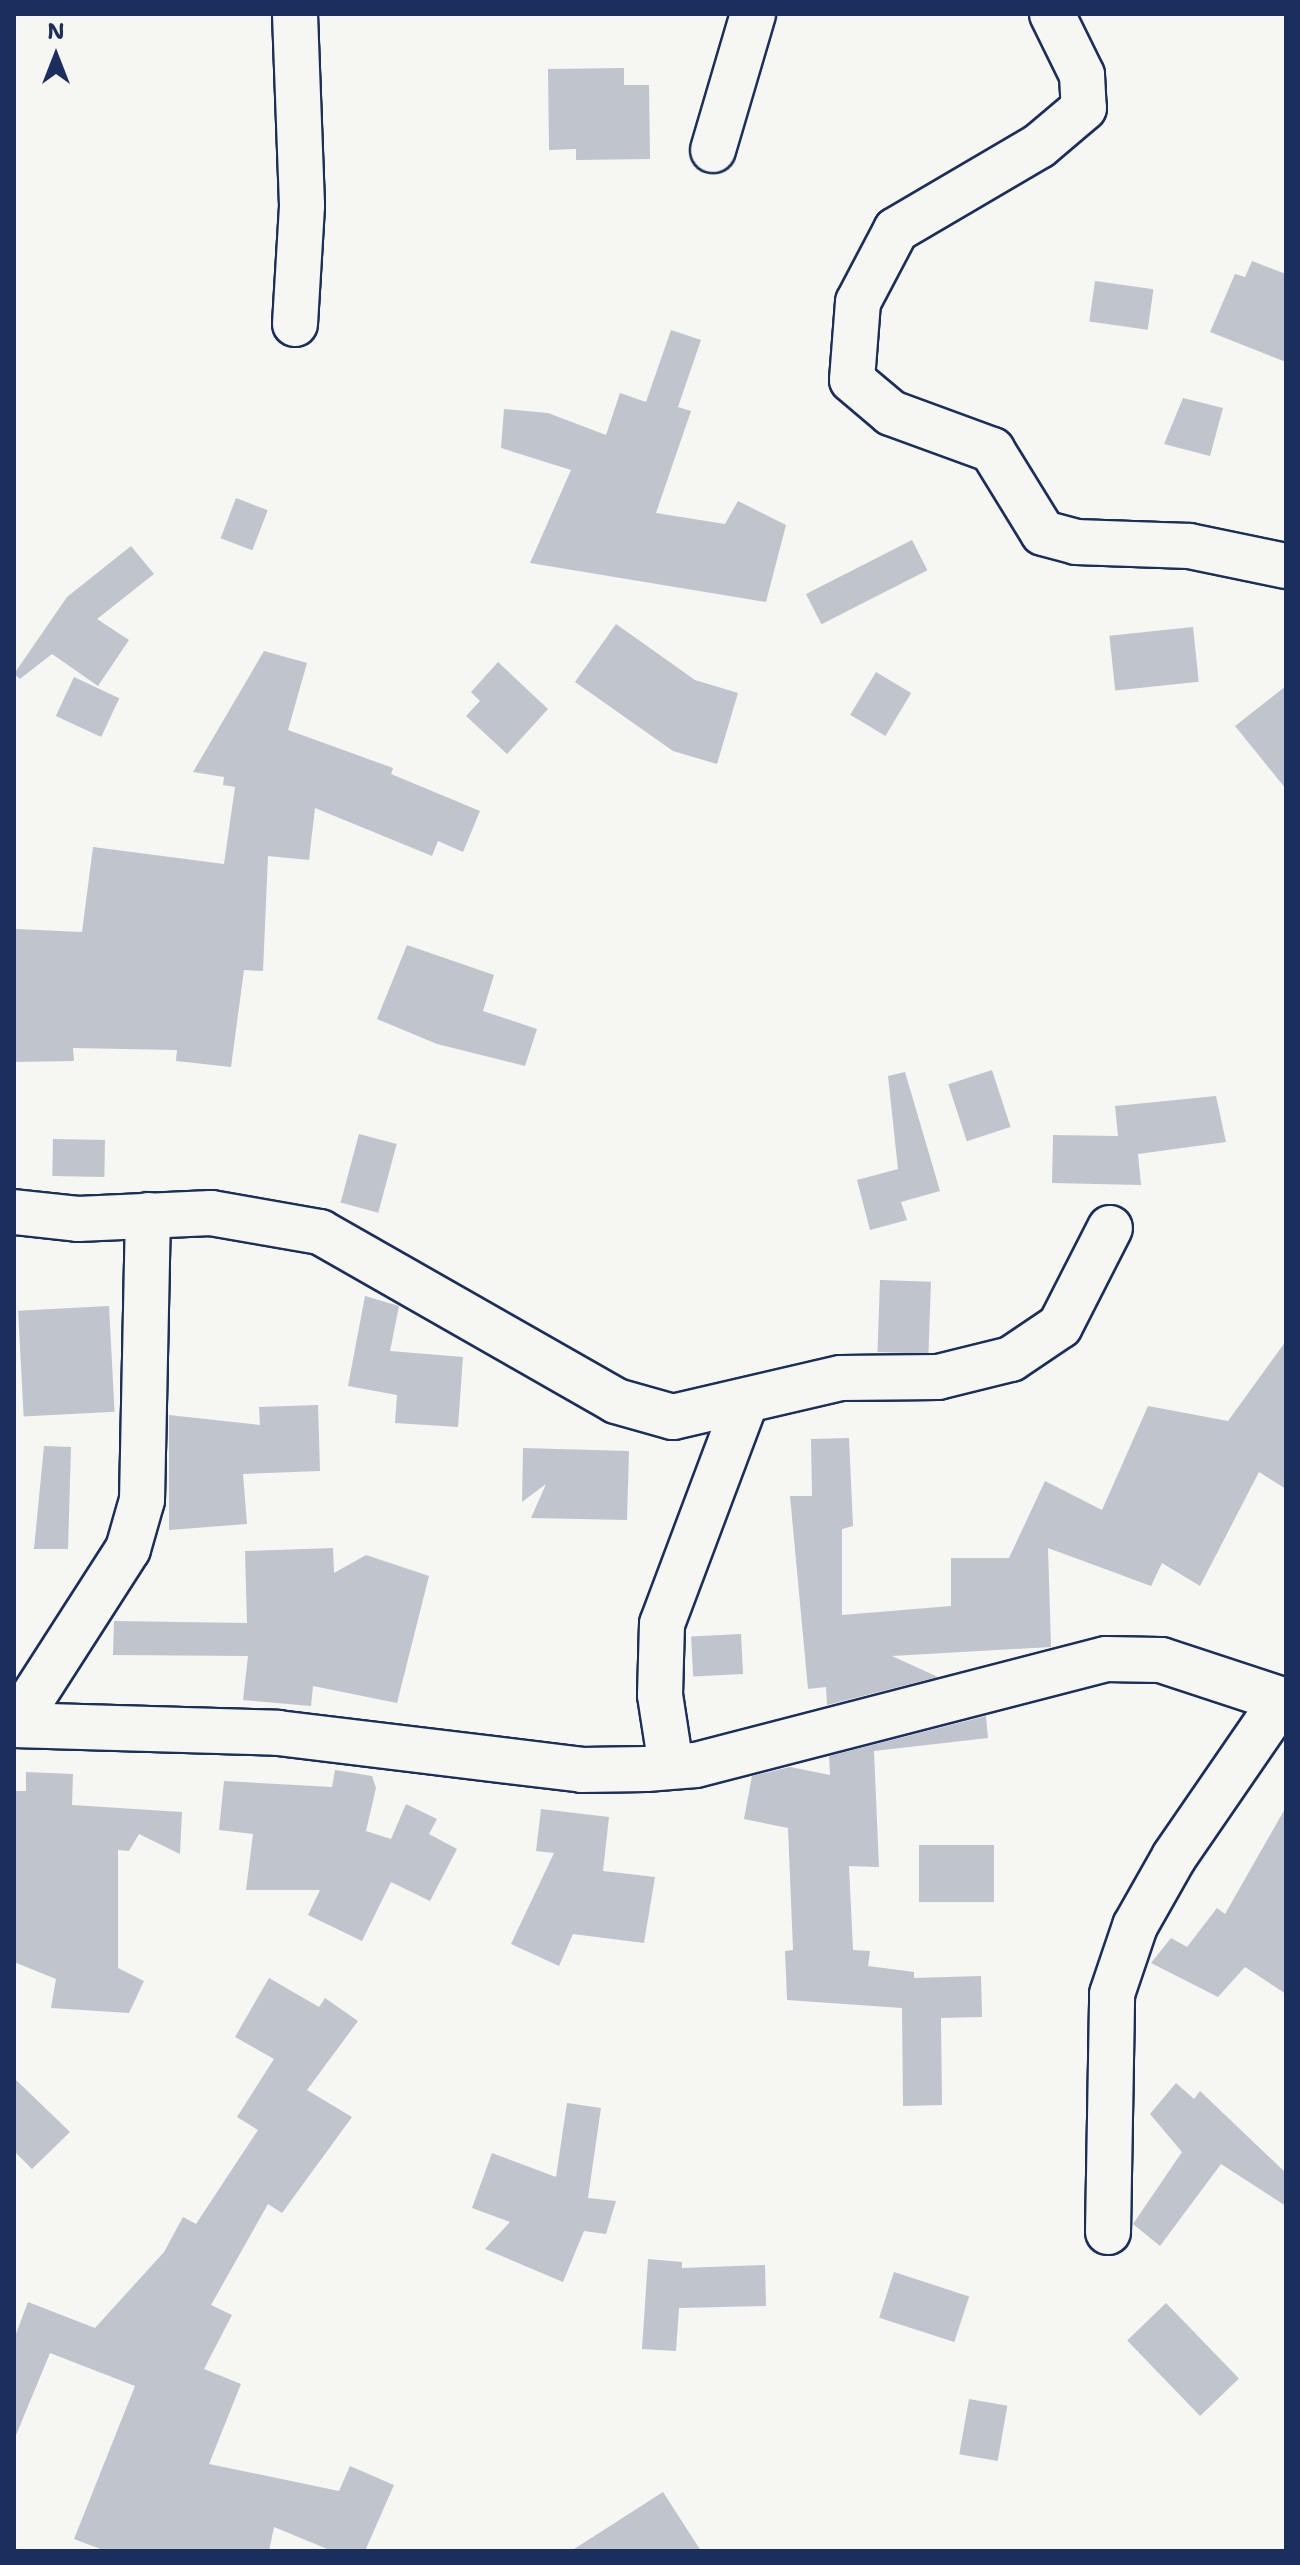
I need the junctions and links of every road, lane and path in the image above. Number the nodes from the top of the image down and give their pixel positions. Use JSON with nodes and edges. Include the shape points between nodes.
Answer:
{"nodes":[{"id":1,"x":295,"y":14,"type":"edge"},
{"id":2,"x":753,"y":14,"type":"edge"},
{"id":3,"x":1052,"y":14,"type":"edge"},
{"id":4,"x":713,"y":150,"type":"dead end"},
{"id":5,"x":295,"y":324,"type":"dead end"},
{"id":6,"x":1286,"y":566,"type":"edge"},
{"id":7,"x":14,"y":1212,"type":"edge"},
{"id":8,"x":148,"y":1215,"type":"junction"},
{"id":9,"x":1110,"y":1228,"type":"dead end"},
{"id":10,"x":746,"y":1401,"type":"junction"},
{"id":11,"x":1284,"y":1700,"type":"edge"},
{"id":12,"x":14,"y":1725,"type":"edge"},
{"id":13,"x":671,"y":1766,"type":"junction"},
{"id":14,"x":1108,"y":2232,"type":"dead end"}],
"edges":[{"from":1,"to":5,"type":"street","via":[[302,205]]},
{"from":2,"to":4,"type":"street"},
{"from":3,"to":6,"type":"street","via":[[1082,75],[1084,108],[1039,146],[896,230],[858,302],[852,380],[891,413],[992,450],[1043,533],[1076,542],[1189,546]]},
{"from":7,"to":8,"type":"street"},
{"from":8,"to":10,"type":"street","via":[[211,1213],[320,1232],[616,1401],[673,1417]]},
{"from":8,"to":12,"type":"street","via":[[142,1500],[128,1549]]},
{"from":9,"to":10,"type":"street","via":[[1060,1326],[1011,1359],[938,1377],[841,1378]]},
{"from":10,"to":13,"type":"street","via":[[662,1624],[660,1695]]},
{"from":11,"to":13,"type":"street","via":[[1161,1660],[1106,1659]]},
{"from":11,"to":14,"type":"street","via":[[1174,1857],[1135,1926],[1112,1994]]},
{"from":12,"to":13,"type":"street","via":[[278,1733],[582,1770]]}]}
